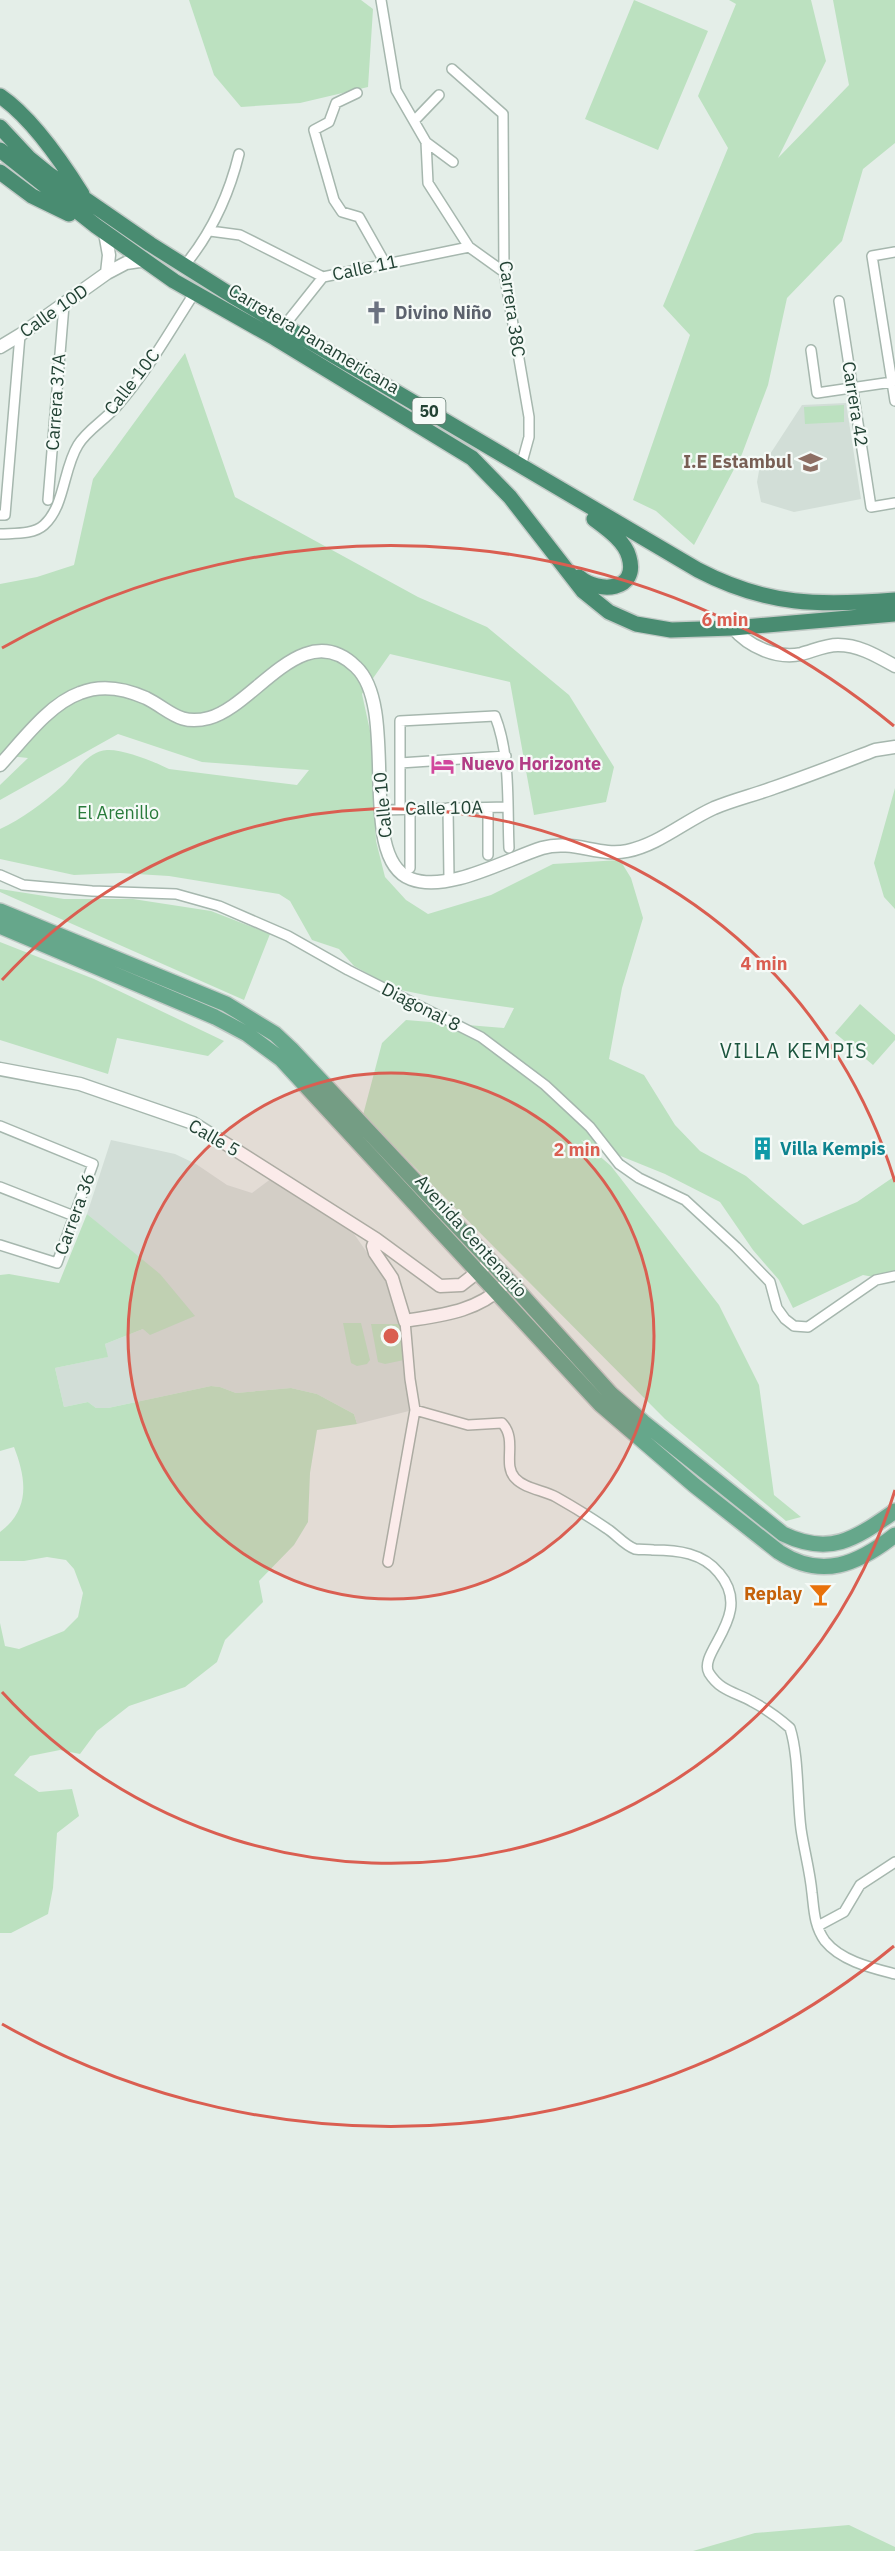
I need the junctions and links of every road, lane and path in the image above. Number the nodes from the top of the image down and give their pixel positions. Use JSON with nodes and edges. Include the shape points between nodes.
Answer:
{"nodes":[{"id":1,"x":381,"y":0,"type":"edge"},
{"id":2,"x":452,"y":69,"type":"dead end"},
{"id":3,"x":357,"y":93,"type":"dead end"},
{"id":4,"x":439,"y":95,"type":"dead end"},
{"id":5,"x":0,"y":96,"type":"edge"},
{"id":6,"x":414,"y":121,"type":"junction"},
{"id":7,"x":0,"y":127,"type":"edge"},
{"id":8,"x":426,"y":142,"type":"junction"},
{"id":9,"x":0,"y":150,"type":"edge"},
{"id":10,"x":239,"y":154,"type":"dead end"},
{"id":11,"x":453,"y":162,"type":"dead end"},
{"id":12,"x":0,"y":172,"type":"edge"},
{"id":13,"x":87,"y":201,"type":"junction"},
{"id":14,"x":100,"y":230,"type":"junction"},
{"id":15,"x":210,"y":231,"type":"junction"},
{"id":16,"x":469,"y":247,"type":"junction"},
{"id":17,"x":895,"y":252,"type":"edge"},
{"id":18,"x":146,"y":260,"type":"junction"},
{"id":19,"x":385,"y":263,"type":"junction"},
{"id":20,"x":185,"y":265,"type":"junction"},
{"id":21,"x":504,"y":272,"type":"junction"},
{"id":22,"x":107,"y":273,"type":"junction"},
{"id":23,"x":323,"y":277,"type":"junction"},
{"id":24,"x":195,"y":292,"type":"junction"},
{"id":25,"x":839,"y":301,"type":"dead end"},
{"id":26,"x":64,"y":305,"type":"junction"},
{"id":27,"x":284,"y":326,"type":"junction"},
{"id":28,"x":20,"y":335,"type":"junction"},
{"id":29,"x":0,"y":347,"type":"edge"},
{"id":30,"x":811,"y":350,"type":"dead end"},
{"id":31,"x":892,"y":381,"type":"junction"},
{"id":32,"x":852,"y":387,"type":"junction"},
{"id":33,"x":895,"y":401,"type":"edge"},
{"id":34,"x":521,"y":466,"type":"junction"},
{"id":35,"x":558,"y":489,"type":"junction"},
{"id":36,"x":48,"y":500,"type":"dead end"},
{"id":37,"x":895,"y":503,"type":"edge"},
{"id":38,"x":3,"y":515,"type":"edge"},
{"id":39,"x":0,"y":534,"type":"edge"},
{"id":40,"x":555,"y":555,"type":"junction"},
{"id":41,"x":895,"y":600,"type":"edge"},
{"id":42,"x":895,"y":614,"type":"edge"},
{"id":43,"x":733,"y":628,"type":"junction"},
{"id":44,"x":895,"y":666,"type":"edge"},
{"id":45,"x":895,"y":747,"type":"edge"},
{"id":46,"x":506,"y":756,"type":"junction"},
{"id":47,"x":400,"y":763,"type":"junction"},
{"id":48,"x":0,"y":765,"type":"edge"},
{"id":49,"x":507,"y":807,"type":"junction"},
{"id":50,"x":448,"y":808,"type":"junction"},
{"id":51,"x":488,"y":808,"type":"junction"},
{"id":52,"x":405,"y":809,"type":"junction"},
{"id":53,"x":381,"y":810,"type":"junction"},
{"id":54,"x":509,"y":848,"type":"dead end"},
{"id":55,"x":488,"y":855,"type":"dead end"},
{"id":56,"x":410,"y":868,"type":"dead end"},
{"id":57,"x":0,"y":875,"type":"edge"},
{"id":58,"x":448,"y":878,"type":"dead end"},
{"id":59,"x":0,"y":911,"type":"edge"},
{"id":60,"x":0,"y":926,"type":"edge"},
{"id":61,"x":0,"y":1069,"type":"edge"},
{"id":62,"x":0,"y":1126,"type":"edge"},
{"id":63,"x":0,"y":1187,"type":"edge"},
{"id":64,"x":74,"y":1216,"type":"junction"},
{"id":65,"x":375,"y":1239,"type":"junction"},
{"id":66,"x":0,"y":1245,"type":"edge"},
{"id":67,"x":485,"y":1267,"type":"junction"},
{"id":68,"x":895,"y":1276,"type":"edge"},
{"id":69,"x":509,"y":1281,"type":"junction"},
{"id":70,"x":497,"y":1292,"type":"junction"},
{"id":71,"x":405,"y":1321,"type":"junction"},
{"id":72,"x":563,"y":1352,"type":"junction"},
{"id":73,"x":415,"y":1410,"type":"junction"},
{"id":74,"x":895,"y":1511,"type":"edge"},
{"id":75,"x":895,"y":1535,"type":"edge"},
{"id":76,"x":388,"y":1562,"type":"dead end"},
{"id":77,"x":895,"y":1862,"type":"edge"},
{"id":78,"x":818,"y":1926,"type":"junction"},
{"id":79,"x":895,"y":1974,"type":"edge"}],
"edges":[{"from":1,"to":6,"type":"street","via":[[396,90]]},
{"from":2,"to":21,"type":"street","name":"Carrera 38C","via":[[503,114]]},
{"from":3,"to":19,"type":"street","via":[[336,103],[329,122],[314,130],[334,200],[342,212],[359,217]]},
{"from":4,"to":6,"type":"street"},
{"from":5,"to":13,"type":"highway","via":[[61,161]]},
{"from":6,"to":8,"type":"street"},
{"from":7,"to":13,"type":"highway","name":"Carretera Panamericana","number":"50","via":[[29,158]]},
{"from":8,"to":11,"type":"street"},
{"from":8,"to":16,"type":"street","via":[[428,183]]},
{"from":9,"to":14,"type":"highway","name":"Carretera Panamericana","number":"50"},
{"from":10,"to":15,"type":"street","via":[[230,188]]},
{"from":12,"to":14,"type":"highway","via":[[32,196]]},
{"from":13,"to":20,"type":"highway","name":"Carretera Panamericana","number":"50"},
{"from":14,"to":18,"type":"highway","name":"Carretera Panamericana","number":"50"},
{"from":14,"to":22,"type":"street","name":"Calle 10D","via":[[109,255]]},
{"from":15,"to":20,"type":"street"},
{"from":15,"to":23,"type":"street","via":[[240,235]]},
{"from":16,"to":19,"type":"street","name":"Calle 11"},
{"from":16,"to":21,"type":"street"},
{"from":17,"to":31,"type":"street","via":[[872,256]]},
{"from":18,"to":22,"type":"street","name":"Calle 10D","via":[[126,263]]},
{"from":18,"to":24,"type":"highway","name":"Carretera Panamericana","number":"50"},
{"from":19,"to":23,"type":"street","name":"Calle 11"},
{"from":20,"to":27,"type":"highway","name":"Carretera Panamericana","number":"50"},
{"from":21,"to":34,"type":"street","name":"Carrera 38C","via":[[529,417],[530,437]]},
{"from":22,"to":26,"type":"street","name":"Calle 10D"},
{"from":23,"to":27,"type":"street","name":"Calle 11"},
{"from":24,"to":39,"type":"street","name":"Calle 10C","via":[[117,407],[78,444],[52,516],[42,526],[27,532]]},
{"from":24,"to":40,"type":"highway","name":"Carretera Panamericana","number":"50","via":[[464,452],[499,484]]},
{"from":25,"to":32,"type":"street","name":"Carrera 42"},
{"from":26,"to":28,"type":"street","name":"Calle 10D"},
{"from":26,"to":36,"type":"street","name":"Carrera 37A"},
{"from":27,"to":34,"type":"highway","name":"Carretera Panamericana","number":"50"},
{"from":28,"to":29,"type":"street","name":"Calle 10D"},
{"from":28,"to":38,"type":"street"},
{"from":30,"to":32,"type":"street","via":[[817,393]]},
{"from":31,"to":32,"type":"street"},
{"from":31,"to":33,"type":"street"},
{"from":32,"to":37,"type":"street","name":"Carrera 42","via":[[871,507]]},
{"from":34,"to":35,"type":"highway","name":"Carretera Panamericana","number":"50"},
{"from":35,"to":40,"type":"highway","via":[[618,540],[629,555],[630,566],[619,585],[604,589],[585,582]]},
{"from":35,"to":41,"type":"highway","name":"Carretera Panamericana","number":"50","via":[[706,575],[761,596],[821,604]]},
{"from":40,"to":43,"type":"highway","name":"Carretera Panamericana","number":"50","via":[[583,591],[609,612],[636,624],[671,630]]},
{"from":42,"to":43,"type":"highway","name":"Carretera Panamericana","number":"50"},
{"from":43,"to":44,"type":"street","via":[[754,646],[774,654],[799,654],[838,645],[863,649]]},
{"from":45,"to":53,"type":"street","name":"Calle 10","via":[[875,750],[716,807],[625,852],[568,844],[545,847],[428,884],[409,878],[389,859]]},
{"from":46,"to":47,"type":"street"},
{"from":46,"to":47,"type":"street","via":[[495,716],[400,721]]},
{"from":46,"to":49,"type":"street"},
{"from":47,"to":52,"type":"street"},
{"from":48,"to":53,"type":"street","name":"Calle 10","via":[[46,715],[78,693],[122,689],[148,699],[174,717],[208,718],[224,712],[283,665],[309,652],[333,653],[357,667],[365,678],[377,728]]},
{"from":49,"to":51,"type":"street","name":"Calle 10A"},
{"from":49,"to":54,"type":"street"},
{"from":50,"to":51,"type":"street","name":"Calle 10A"},
{"from":50,"to":52,"type":"street","name":"Calle 10A"},
{"from":50,"to":58,"type":"street"},
{"from":51,"to":55,"type":"street"},
{"from":52,"to":53,"type":"street","name":"Calle 10A"},
{"from":52,"to":56,"type":"street"},
{"from":57,"to":68,"type":"street","name":"Diagonal 8","via":[[23,885],[176,894],[219,906],[288,936],[481,1037],[545,1085],[590,1127],[619,1164],[685,1200],[736,1247],[770,1282],[777,1308],[794,1326],[808,1327],[876,1280]]},
{"from":59,"to":67,"type":"main road","name":"Avenida Centenario","via":[[226,1004],[275,1034]]},
{"from":60,"to":67,"type":"main road","name":"Avenida Centenario","via":[[215,1017],[269,1049]]},
{"from":61,"to":65,"type":"street","name":"Calle 5","via":[[80,1084],[193,1123]]},
{"from":62,"to":64,"type":"street","name":"Carrera 36","via":[[93,1164]]},
{"from":63,"to":64,"type":"street"},
{"from":64,"to":66,"type":"street","name":"Carrera 36","via":[[57,1263]]},
{"from":65,"to":67,"type":"street","name":"Calle 5","via":[[440,1286],[460,1285]]},
{"from":65,"to":71,"type":"street","via":[[375,1253],[392,1278]]},
{"from":67,"to":69,"type":"main road","name":"Avenida Centenario"},
{"from":67,"to":70,"type":"main road","name":"Avenida Centenario"},
{"from":69,"to":70,"type":"street"},
{"from":69,"to":72,"type":"main road","name":"Avenida Centenario"},
{"from":70,"to":71,"type":"street","via":[[469,1309]]},
{"from":70,"to":72,"type":"main road","name":"Avenida Centenario"},
{"from":71,"to":73,"type":"street"},
{"from":72,"to":74,"type":"main road","name":"Avenida Centenario","via":[[636,1417],[783,1534],[815,1545],[841,1543]]},
{"from":72,"to":75,"type":"main road","name":"Avenida Centenario","via":[[600,1404],[635,1436],[793,1561],[846,1564],[872,1553]]},
{"from":73,"to":76,"type":"street"},
{"from":73,"to":78,"type":"street","via":[[468,1425],[502,1423],[508,1430],[513,1478],[555,1496],[636,1549],[691,1554],[706,1560],[720,1573],[731,1600],[729,1618],[706,1668],[718,1684],[751,1700],[790,1728],[812,1908]]},
{"from":77,"to":78,"type":"street","via":[[860,1885],[844,1912]]},
{"from":78,"to":79,"type":"street","via":[[826,1941],[848,1957]]}]}
